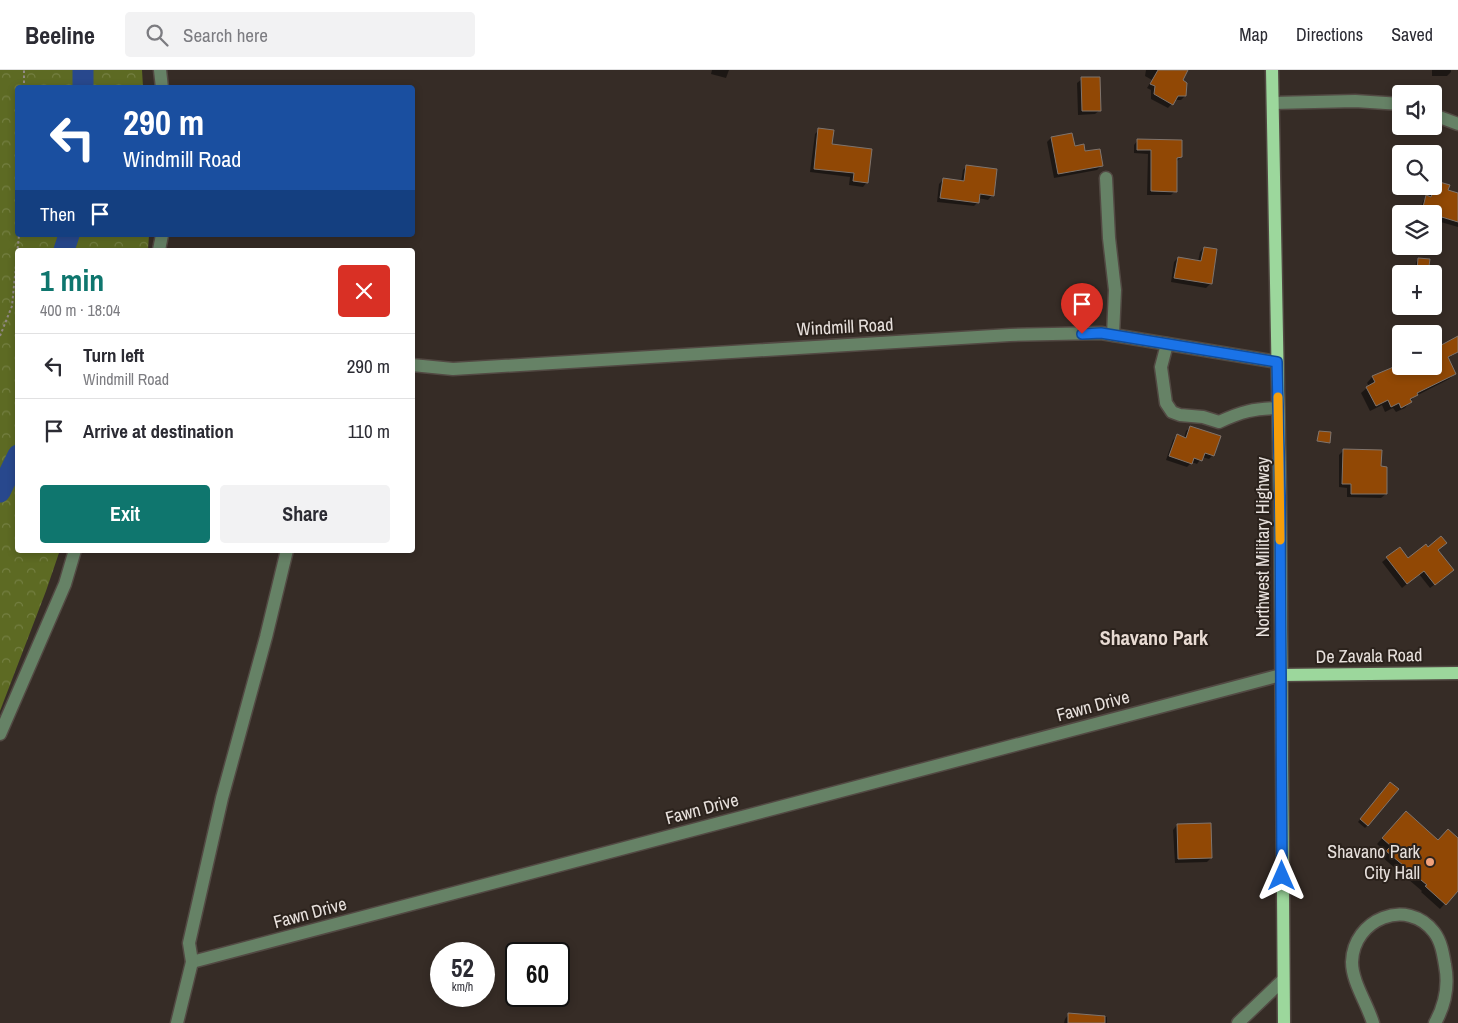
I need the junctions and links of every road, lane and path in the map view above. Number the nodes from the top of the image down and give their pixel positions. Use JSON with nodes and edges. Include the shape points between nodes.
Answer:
{"nodes":[{"id":1,"x":24,"y":70,"type":"edge"},
{"id":2,"x":160,"y":70,"type":"edge"},
{"id":3,"x":1272,"y":70,"type":"edge"},
{"id":4,"x":24,"y":85,"type":"edge"},
{"id":5,"x":162,"y":85,"type":"edge"},
{"id":6,"x":1273,"y":102,"type":"junction"},
{"id":7,"x":1392,"y":103,"type":"edge"},
{"id":8,"x":1442,"y":118,"type":"edge"},
{"id":9,"x":1458,"y":124,"type":"edge"},
{"id":10,"x":1106,"y":178,"type":"dead end"},
{"id":11,"x":15,"y":276,"type":"edge"},
{"id":12,"x":1113,"y":335,"type":"junction"},
{"id":13,"x":0,"y":336,"type":"edge"},
{"id":14,"x":1167,"y":344,"type":"junction"},
{"id":15,"x":1277,"y":362,"type":"junction"},
{"id":16,"x":415,"y":366,"type":"edge"},
{"id":17,"x":1278,"y":408,"type":"junction"},
{"id":18,"x":73,"y":553,"type":"edge"},
{"id":19,"x":286,"y":553,"type":"edge"},
{"id":20,"x":1458,"y":673,"type":"edge"},
{"id":21,"x":1281,"y":675,"type":"junction"},
{"id":22,"x":0,"y":734,"type":"edge"},
{"id":23,"x":192,"y":962,"type":"junction"},
{"id":24,"x":1283,"y":980,"type":"junction"},
{"id":25,"x":1436,"y":1022,"type":"edge"},
{"id":26,"x":177,"y":1023,"type":"edge"},
{"id":27,"x":1238,"y":1023,"type":"edge"},
{"id":28,"x":1284,"y":1023,"type":"edge"},
{"id":29,"x":1373,"y":1023,"type":"edge"}],
"edges":[{"from":1,"to":4,"type":"path"},
{"from":2,"to":5,"type":"street"},
{"from":3,"to":6,"type":"main road","name":"Northwest Military Highway"},
{"from":6,"to":7,"type":"street"},
{"from":6,"to":15,"type":"main road","name":"Northwest Military Highway"},
{"from":8,"to":9,"type":"street"},
{"from":10,"to":12,"type":"street","via":[[1115,290]]},
{"from":11,"to":13,"type":"path","via":[[12,306]]},
{"from":12,"to":14,"type":"street","name":"Windmill Road"},
{"from":12,"to":16,"type":"street","name":"Windmill Road","via":[[1010,335],[453,369]]},
{"from":14,"to":15,"type":"street","name":"Windmill Road"},
{"from":14,"to":17,"type":"street","via":[[1160,367],[1166,404],[1172,412],[1219,422],[1242,412]]},
{"from":15,"to":17,"type":"main road","name":"Northwest Military Highway"},
{"from":17,"to":21,"type":"main road","name":"Northwest Military Highway"},
{"from":18,"to":22,"type":"street","via":[[65,584]]},
{"from":19,"to":23,"type":"street","via":[[222,798],[189,943]]},
{"from":20,"to":21,"type":"main road","name":"De Zavala Road"},
{"from":21,"to":23,"type":"street","name":"Fawn Drive"},
{"from":21,"to":24,"type":"main road","name":"Northwest Military Highway"},
{"from":23,"to":26,"type":"street"},
{"from":24,"to":27,"type":"street"},
{"from":24,"to":28,"type":"main road","name":"Northwest Military Highway"},
{"from":25,"to":29,"type":"street","via":[[1444,1006],[1447,974],[1440,942],[1429,926],[1412,916],[1394,914],[1382,917],[1365,929],[1353,952],[1353,970]]}]}
